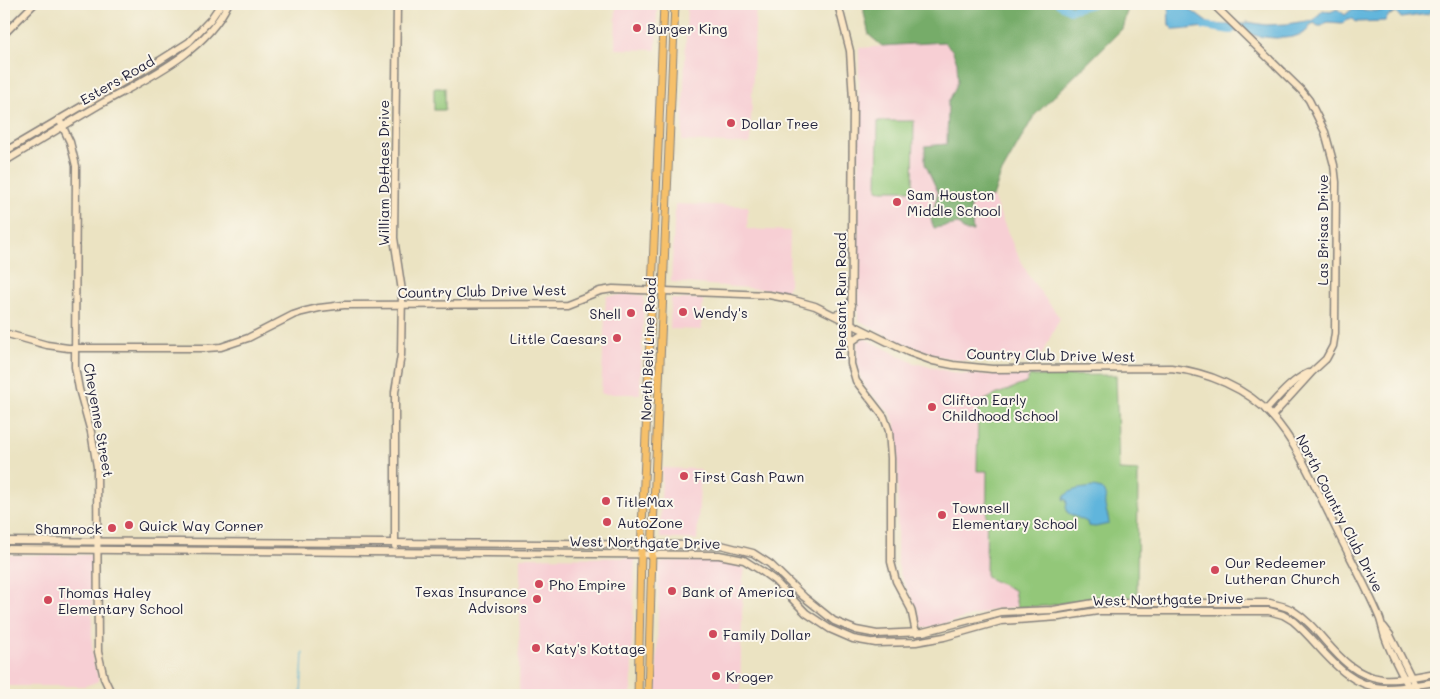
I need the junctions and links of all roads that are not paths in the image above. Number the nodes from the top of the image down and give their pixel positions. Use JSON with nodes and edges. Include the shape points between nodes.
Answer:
{"nodes":[{"id":1,"x":34,"y":4,"type":"edge"},
{"id":2,"x":397,"y":4,"type":"edge"},
{"id":3,"x":664,"y":4,"type":"edge"},
{"id":4,"x":675,"y":4,"type":"edge"},
{"id":5,"x":838,"y":4,"type":"edge"},
{"id":6,"x":1213,"y":4,"type":"edge"},
{"id":7,"x":226,"y":5,"type":"edge"},
{"id":8,"x":4,"y":34,"type":"edge"},
{"id":9,"x":118,"y":85,"type":"junction"},
{"id":10,"x":122,"y":92,"type":"junction"},
{"id":11,"x":661,"y":92,"type":"junction"},
{"id":12,"x":672,"y":92,"type":"junction"},
{"id":13,"x":58,"y":119,"type":"junction"},
{"id":14,"x":62,"y":127,"type":"junction"},
{"id":15,"x":4,"y":152,"type":"edge"},
{"id":16,"x":4,"y":162,"type":"edge"},
{"id":17,"x":658,"y":170,"type":"junction"},
{"id":18,"x":668,"y":170,"type":"junction"},
{"id":19,"x":653,"y":289,"type":"junction"},
{"id":20,"x":663,"y":290,"type":"junction"},
{"id":21,"x":402,"y":305,"type":"junction"},
{"id":22,"x":852,"y":305,"type":"junction"},
{"id":23,"x":834,"y":314,"type":"junction"},
{"id":24,"x":851,"y":324,"type":"junction"},
{"id":25,"x":4,"y":333,"type":"edge"},
{"id":26,"x":872,"y":334,"type":"junction"},
{"id":27,"x":851,"y":342,"type":"junction"},
{"id":28,"x":75,"y":348,"type":"junction"},
{"id":29,"x":649,"y":363,"type":"junction"},
{"id":30,"x":660,"y":364,"type":"junction"},
{"id":31,"x":1312,"y":372,"type":"junction"},
{"id":32,"x":1266,"y":410,"type":"junction"},
{"id":33,"x":1272,"y":416,"type":"junction"},
{"id":34,"x":647,"y":421,"type":"junction"},
{"id":35,"x":658,"y":422,"type":"junction"},
{"id":36,"x":4,"y":541,"type":"edge"},
{"id":37,"x":98,"y":541,"type":"junction"},
{"id":38,"x":395,"y":542,"type":"junction"},
{"id":39,"x":465,"y":543,"type":"junction"},
{"id":40,"x":514,"y":543,"type":"junction"},
{"id":41,"x":552,"y":543,"type":"junction"},
{"id":42,"x":641,"y":544,"type":"junction"},
{"id":43,"x":652,"y":544,"type":"junction"},
{"id":44,"x":718,"y":545,"type":"junction"},
{"id":45,"x":4,"y":549,"type":"edge"},
{"id":46,"x":98,"y":550,"type":"junction"},
{"id":47,"x":395,"y":551,"type":"junction"},
{"id":48,"x":465,"y":552,"type":"junction"},
{"id":49,"x":515,"y":552,"type":"junction"},
{"id":50,"x":552,"y":552,"type":"junction"},
{"id":51,"x":641,"y":553,"type":"junction"},
{"id":52,"x":652,"y":553,"type":"junction"},
{"id":53,"x":718,"y":555,"type":"junction"},
{"id":54,"x":760,"y":558,"type":"junction"},
{"id":55,"x":755,"y":567,"type":"junction"},
{"id":56,"x":792,"y":586,"type":"junction"},
{"id":57,"x":786,"y":593,"type":"junction"},
{"id":58,"x":1251,"y":602,"type":"junction"},
{"id":59,"x":1251,"y":610,"type":"junction"},
{"id":60,"x":856,"y":630,"type":"junction"},
{"id":61,"x":916,"y":633,"type":"junction"},
{"id":62,"x":853,"y":639,"type":"junction"},
{"id":63,"x":639,"y":648,"type":"junction"},
{"id":64,"x":649,"y":648,"type":"junction"},
{"id":65,"x":1436,"y":673,"type":"edge"},
{"id":66,"x":1408,"y":677,"type":"junction"},
{"id":67,"x":1436,"y":682,"type":"edge"},
{"id":68,"x":1412,"y":685,"type":"junction"},
{"id":69,"x":112,"y":695,"type":"edge"},
{"id":70,"x":638,"y":695,"type":"edge"},
{"id":71,"x":648,"y":695,"type":"edge"},
{"id":72,"x":1413,"y":695,"type":"edge"},
{"id":73,"x":1420,"y":695,"type":"edge"}],
"edges":[{"from":1,"to":8,"type":"street"},
{"from":2,"to":21,"type":"street","name":"William DeHaes Drive","via":[[394,238],[402,283]]},
{"from":3,"to":11,"type":"main road","name":"North Belt Line Road"},
{"from":4,"to":12,"type":"main road","name":"North Belt Line Road"},
{"from":5,"to":22,"type":"street","name":"Pleasant Run Road","via":[[850,51],[853,100]]},
{"from":6,"to":31,"type":"street","name":"Las Brisas Drive","via":[[1309,100],[1325,132],[1334,165],[1334,340],[1331,353]]},
{"from":7,"to":9,"type":"street","name":"Esters Road","via":[[193,39]]},
{"from":7,"to":10,"type":"street","name":"Esters Road","via":[[215,26],[198,44]]},
{"from":9,"to":10,"type":"street"},
{"from":9,"to":13,"type":"street","name":"Esters Road"},
{"from":10,"to":14,"type":"street","name":"Esters Road"},
{"from":11,"to":12,"type":"main road"},
{"from":11,"to":17,"type":"main road","name":"North Belt Line Road"},
{"from":12,"to":18,"type":"main road","name":"North Belt Line Road"},
{"from":13,"to":14,"type":"street","name":"Cheyenne Street"},
{"from":13,"to":15,"type":"street","name":"Esters Road"},
{"from":14,"to":16,"type":"street","name":"Esters Road"},
{"from":14,"to":28,"type":"street","name":"Cheyenne Street","via":[[76,166]]},
{"from":17,"to":18,"type":"main road"},
{"from":17,"to":19,"type":"main road","name":"North Belt Line Road"},
{"from":18,"to":20,"type":"main road","name":"North Belt Line Road"},
{"from":19,"to":20,"type":"street","name":"Country Club Drive West"},
{"from":19,"to":21,"type":"street","name":"Country Club Drive West","via":[[606,290],[567,304]]},
{"from":19,"to":29,"type":"main road","name":"North Belt Line Road"},
{"from":20,"to":23,"type":"street","name":"Country Club Drive West","via":[[769,295],[790,298]]},
{"from":20,"to":30,"type":"main road","name":"North Belt Line Road"},
{"from":21,"to":28,"type":"street","name":"Country Club Drive West","via":[[319,308],[292,315],[248,338],[221,347]]},
{"from":21,"to":38,"type":"street","name":"William DeHaes Drive","via":[[402,355],[395,392]]},
{"from":22,"to":23,"type":"street","via":[[842,313]]},
{"from":22,"to":24,"type":"street","name":"Pleasant Run Road"},
{"from":23,"to":24,"type":"street","name":"Country Club Drive West"},
{"from":24,"to":26,"type":"street","name":"Country Club Drive West"},
{"from":24,"to":27,"type":"street","name":"Pleasant Run Road"},
{"from":25,"to":28,"type":"street","name":"Country Club Drive West"},
{"from":26,"to":27,"type":"street","via":[[861,335]]},
{"from":26,"to":32,"type":"street","name":"Country Club Drive West","via":[[919,356],[962,367],[1180,369],[1228,385]]},
{"from":27,"to":61,"type":"street","name":"Pleasant Run Road","via":[[851,364],[856,381],[884,417],[889,431],[891,562],[896,581],[911,609]]},
{"from":28,"to":37,"type":"street","name":"Cheyenne Street","via":[[79,389],[97,467]]},
{"from":29,"to":30,"type":"main road"},
{"from":29,"to":34,"type":"main road","name":"North Belt Line Road"},
{"from":30,"to":35,"type":"main road","name":"North Belt Line Road"},
{"from":31,"to":32,"type":"street","name":"Las Brisas Drive","via":[[1288,386]]},
{"from":31,"to":33,"type":"street","name":"Las Brisas Drive"},
{"from":32,"to":33,"type":"street","name":"Country Club Drive West"},
{"from":33,"to":66,"type":"street","name":"North Country Club Drive","via":[[1298,453],[1382,624],[1384,637]]},
{"from":34,"to":35,"type":"main road"},
{"from":34,"to":42,"type":"main road","name":"North Belt Line Road"},
{"from":35,"to":43,"type":"main road","name":"North Belt Line Road"},
{"from":36,"to":37,"type":"street","name":"West Northgate Drive"},
{"from":37,"to":38,"type":"street","name":"West Northgate Drive"},
{"from":37,"to":46,"type":"street","name":"Cheyenne Street"},
{"from":38,"to":39,"type":"street","name":"West Northgate Drive"},
{"from":38,"to":47,"type":"street","name":"William DeHaes Drive"},
{"from":39,"to":40,"type":"street","name":"West Northgate Drive"},
{"from":39,"to":48,"type":"street"},
{"from":40,"to":41,"type":"street","name":"West Northgate Drive"},
{"from":40,"to":49,"type":"street"},
{"from":41,"to":42,"type":"street","name":"West Northgate Drive"},
{"from":41,"to":50,"type":"street"},
{"from":42,"to":43,"type":"street","name":"West Northgate Drive"},
{"from":42,"to":51,"type":"main road","name":"North Belt Line Road"},
{"from":43,"to":44,"type":"street","name":"West Northgate Drive"},
{"from":43,"to":52,"type":"main road","name":"North Belt Line Road"},
{"from":44,"to":53,"type":"street"},
{"from":44,"to":54,"type":"street","name":"West Northgate Drive"},
{"from":45,"to":46,"type":"street","name":"West Northgate Drive"},
{"from":46,"to":47,"type":"street","name":"West Northgate Drive"},
{"from":46,"to":69,"type":"street","name":"Cheyenne Street","via":[[98,652]]},
{"from":47,"to":48,"type":"street","name":"West Northgate Drive"},
{"from":48,"to":49,"type":"street","name":"West Northgate Drive"},
{"from":49,"to":50,"type":"street","name":"West Northgate Drive"},
{"from":50,"to":51,"type":"street","name":"West Northgate Drive"},
{"from":51,"to":52,"type":"street","name":"West Northgate Drive"},
{"from":51,"to":63,"type":"main road","name":"North Belt Line Road"},
{"from":52,"to":53,"type":"street","name":"West Northgate Drive"},
{"from":52,"to":64,"type":"main road","name":"North Belt Line Road"},
{"from":53,"to":55,"type":"street","name":"West Northgate Drive","via":[[744,560]]},
{"from":54,"to":55,"type":"street"},
{"from":54,"to":56,"type":"street","name":"West Northgate Drive"},
{"from":55,"to":57,"type":"street","name":"West Northgate Drive"},
{"from":56,"to":57,"type":"street"},
{"from":56,"to":60,"type":"street","name":"West Northgate Drive","via":[[834,621]]},
{"from":57,"to":62,"type":"street","name":"West Northgate Drive","via":[[820,624]]},
{"from":58,"to":59,"type":"street"},
{"from":58,"to":61,"type":"street","name":"West Northgate Drive","via":[[1094,603],[1053,610],[1001,612]]},
{"from":58,"to":66,"type":"street","name":"West Northgate Drive","via":[[1270,603],[1292,611],[1346,663],[1361,673],[1382,679]]},
{"from":59,"to":62,"type":"street","name":"West Northgate Drive","via":[[1098,611],[1001,621],[916,642],[876,643]]},
{"from":59,"to":68,"type":"street","name":"West Northgate Drive","via":[[1269,611],[1289,618],[1343,672],[1359,683],[1381,688]]},
{"from":60,"to":61,"type":"street","name":"West Northgate Drive","via":[[877,634]]},
{"from":60,"to":62,"type":"street"},
{"from":63,"to":64,"type":"main road"},
{"from":63,"to":70,"type":"main road","name":"North Belt Line Road"},
{"from":64,"to":71,"type":"main road","name":"North Belt Line Road"},
{"from":65,"to":66,"type":"street","name":"West Northgate Drive"},
{"from":66,"to":68,"type":"street","name":"North Country Club Drive"},
{"from":67,"to":68,"type":"street","name":"West Northgate Drive"},
{"from":68,"to":72,"type":"street","name":"North Country Club Drive"},
{"from":68,"to":73,"type":"street","name":"North Country Club Drive"}]}
